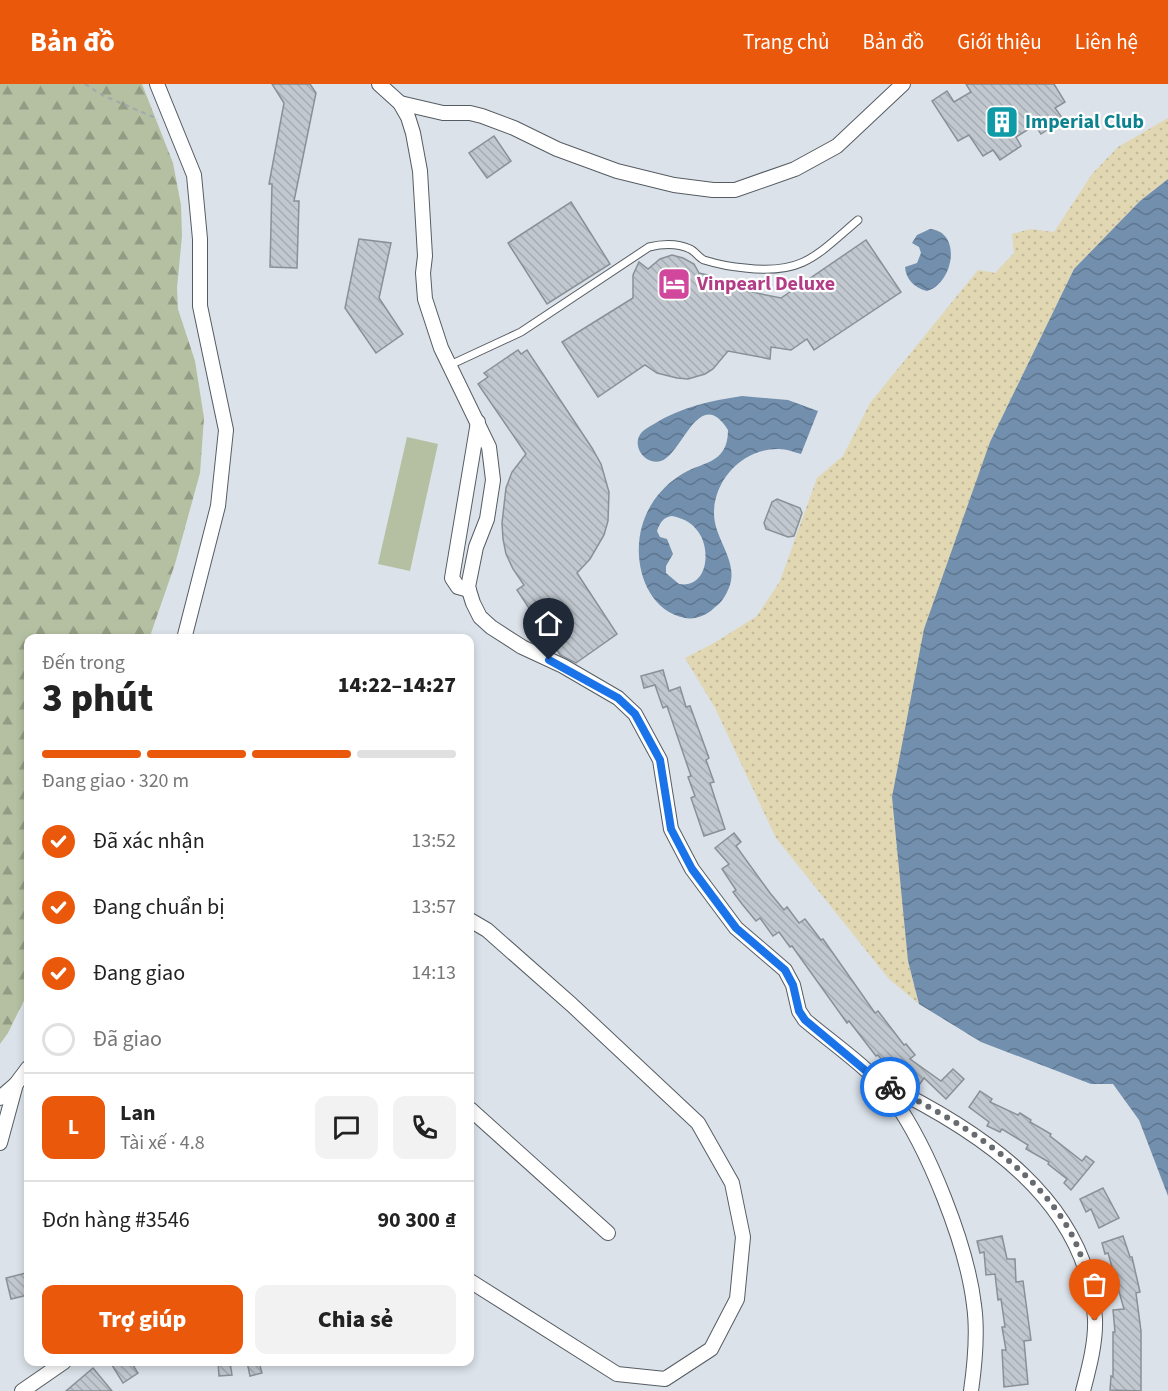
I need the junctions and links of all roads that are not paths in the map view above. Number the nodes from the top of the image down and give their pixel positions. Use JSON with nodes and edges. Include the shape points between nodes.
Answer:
{"nodes":[{"id":1,"x":157,"y":84,"type":"edge"},
{"id":2,"x":379,"y":84,"type":"edge"},
{"id":3,"x":903,"y":84,"type":"edge"},
{"id":4,"x":400,"y":104,"type":"junction"},
{"id":5,"x":858,"y":220,"type":"dead end"},
{"id":6,"x":450,"y":365,"type":"junction"},
{"id":7,"x":478,"y":422,"type":"junction"},
{"id":8,"x":469,"y":590,"type":"junction"},
{"id":9,"x":185,"y":634,"type":"edge"},
{"id":10,"x":474,"y":922,"type":"edge"},
{"id":11,"x":24,"y":1073,"type":"edge"},
{"id":12,"x":878,"y":1081,"type":"junction"},
{"id":13,"x":16,"y":1084,"type":"junction"},
{"id":14,"x":0,"y":1098,"type":"edge"},
{"id":15,"x":474,"y":1113,"type":"edge"},
{"id":16,"x":0,"y":1143,"type":"edge"},
{"id":17,"x":608,"y":1233,"type":"dead end"},
{"id":18,"x":474,"y":1284,"type":"edge"},
{"id":19,"x":58,"y":1366,"type":"edge"},
{"id":20,"x":22,"y":1391,"type":"edge"},
{"id":21,"x":971,"y":1391,"type":"edge"},
{"id":22,"x":1083,"y":1391,"type":"edge"}],
"edges":[{"from":1,"to":9,"type":"street","via":[[194,174],[200,239],[200,306],[226,430],[218,506]]},
{"from":2,"to":4,"type":"street"},
{"from":3,"to":4,"type":"street","via":[[837,146],[795,170],[735,190],[674,185],[617,171],[482,116]]},
{"from":4,"to":6,"type":"street","via":[[413,133],[420,171],[425,299]]},
{"from":5,"to":6,"type":"lane","via":[[818,254],[786,269],[738,267],[702,259],[677,245],[649,247],[521,332]]},
{"from":6,"to":7,"type":"street"},
{"from":7,"to":8,"type":"street","via":[[489,447],[493,480],[471,565]]},
{"from":7,"to":8,"type":"street","via":[[452,578],[458,587]]},
{"from":8,"to":12,"type":"street","via":[[480,617],[491,627],[618,698],[635,714],[660,760],[671,829],[692,869],[736,928],[785,970],[805,1020]]},
{"from":10,"to":18,"type":"street","via":[[572,1005],[698,1123],[732,1183],[743,1237],[737,1299],[711,1349],[665,1379],[617,1374]]},
{"from":11,"to":13,"type":"street"},
{"from":12,"to":21,"type":"street","via":[[909,1125],[934,1173],[960,1244],[974,1305],[976,1335]]},
{"from":12,"to":22,"type":"street","via":[[938,1111],[1015,1166],[1048,1201],[1073,1236],[1089,1280],[1095,1321]]},
{"from":13,"to":14,"type":"street"},
{"from":13,"to":16,"type":"street"},
{"from":15,"to":17,"type":"street"},
{"from":19,"to":20,"type":"street"}]}
